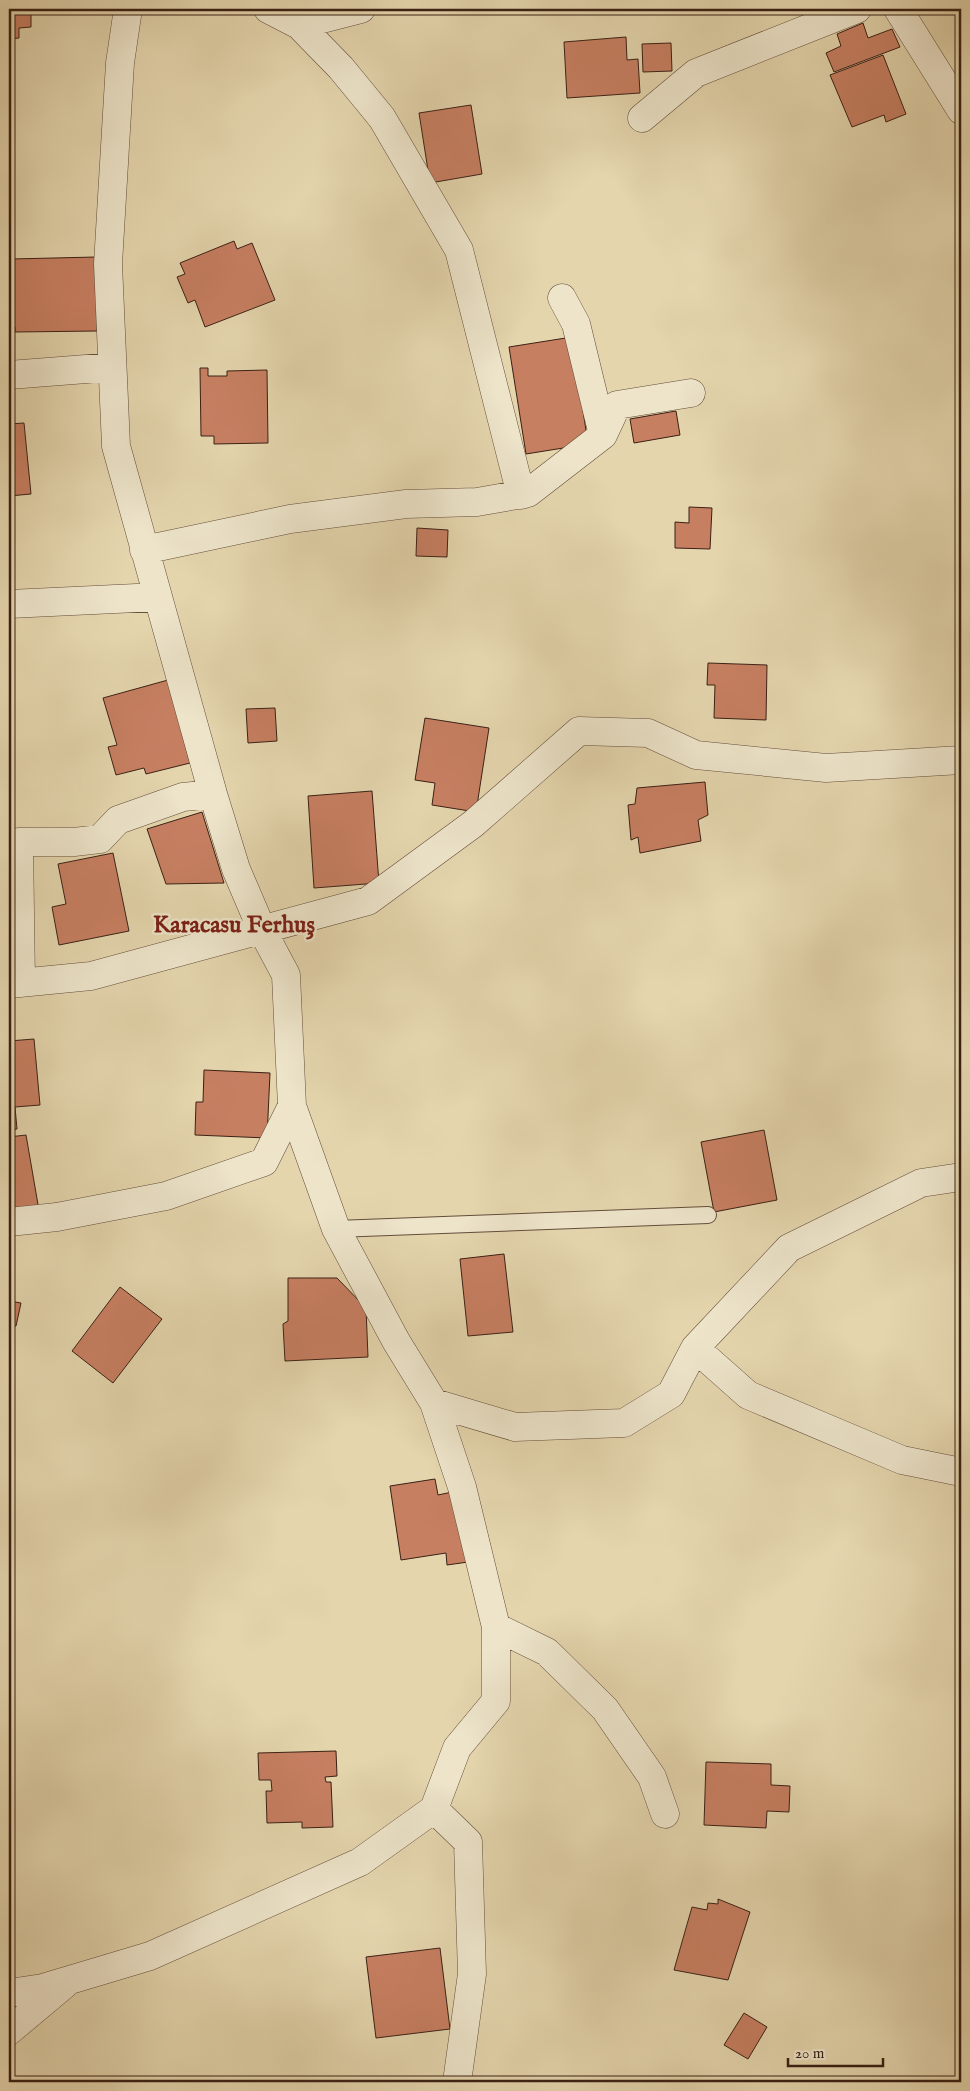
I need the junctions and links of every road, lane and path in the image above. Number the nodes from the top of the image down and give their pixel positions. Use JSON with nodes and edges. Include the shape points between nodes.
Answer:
{"nodes":[{"id":1,"x":128,"y":9,"type":"edge"},
{"id":2,"x":268,"y":9,"type":"edge"},
{"id":3,"x":361,"y":9,"type":"edge"},
{"id":4,"x":857,"y":9,"type":"edge"},
{"id":5,"x":898,"y":9,"type":"edge"},
{"id":6,"x":299,"y":25,"type":"junction"},
{"id":7,"x":961,"y":110,"type":"edge"},
{"id":8,"x":642,"y":118,"type":"dead end"},
{"id":9,"x":562,"y":298,"type":"dead end"},
{"id":10,"x":112,"y":367,"type":"junction"},
{"id":11,"x":9,"y":375,"type":"edge"},
{"id":12,"x":691,"y":393,"type":"dead end"},
{"id":13,"x":603,"y":435,"type":"junction"},
{"id":14,"x":521,"y":495,"type":"junction"},
{"id":15,"x":144,"y":550,"type":"junction"},
{"id":16,"x":158,"y":597,"type":"junction"},
{"id":17,"x":9,"y":604,"type":"edge"},
{"id":18,"x":961,"y":760,"type":"edge"},
{"id":19,"x":213,"y":794,"type":"junction"},
{"id":20,"x":262,"y":930,"type":"junction"},
{"id":21,"x":15,"y":984,"type":"edge"},
{"id":22,"x":292,"y":1106,"type":"junction"},
{"id":23,"x":961,"y":1177,"type":"edge"},
{"id":24,"x":708,"y":1215,"type":"dead end"},
{"id":25,"x":9,"y":1222,"type":"edge"},
{"id":26,"x":336,"y":1229,"type":"junction"},
{"id":27,"x":695,"y":1348,"type":"junction"},
{"id":28,"x":434,"y":1403,"type":"junction"},
{"id":29,"x":961,"y":1472,"type":"edge"},
{"id":30,"x":496,"y":1627,"type":"junction"},
{"id":31,"x":434,"y":1809,"type":"junction"},
{"id":32,"x":665,"y":1814,"type":"dead end"},
{"id":33,"x":70,"y":1980,"type":"junction"},
{"id":34,"x":9,"y":1993,"type":"edge"},
{"id":35,"x":9,"y":2031,"type":"edge"},
{"id":36,"x":457,"y":2082,"type":"edge"}],
"edges":[{"from":1,"to":10,"type":"street","via":[[120,63],[108,264]]},
{"from":2,"to":6,"type":"street"},
{"from":3,"to":6,"type":"street"},
{"from":4,"to":8,"type":"street","via":[[696,73]]},
{"from":5,"to":7,"type":"street"},
{"from":6,"to":14,"type":"street","via":[[341,68],[382,118],[459,250]]},
{"from":9,"to":13,"type":"street","via":[[576,324]]},
{"from":10,"to":11,"type":"street"},
{"from":10,"to":15,"type":"street","via":[[116,446]]},
{"from":12,"to":13,"type":"street","via":[[616,405]]},
{"from":13,"to":14,"type":"street","via":[[528,493]]},
{"from":14,"to":15,"type":"street","via":[[478,502],[406,504],[290,519]]},
{"from":15,"to":16,"type":"street"},
{"from":16,"to":17,"type":"street"},
{"from":16,"to":19,"type":"street"},
{"from":18,"to":20,"type":"street","via":[[826,768],[696,755],[648,733],[579,731],[473,824],[368,901]]},
{"from":19,"to":20,"type":"street","via":[[236,869]]},
{"from":19,"to":21,"type":"street","via":[[183,797],[118,820],[100,839],[19,842]]},
{"from":20,"to":21,"type":"street","via":[[91,976]]},
{"from":20,"to":22,"type":"street","via":[[286,975]]},
{"from":22,"to":25,"type":"street","via":[[264,1162],[166,1196],[57,1217]]},
{"from":22,"to":26,"type":"street"},
{"from":23,"to":27,"type":"street","via":[[921,1183],[789,1248]]},
{"from":24,"to":26,"type":"lane"},
{"from":26,"to":28,"type":"street","via":[[396,1342]]},
{"from":27,"to":28,"type":"street","via":[[671,1394],[624,1423],[515,1428]]},
{"from":27,"to":29,"type":"street","via":[[748,1395],[902,1460]]},
{"from":28,"to":30,"type":"street","via":[[462,1487]]},
{"from":30,"to":31,"type":"street","via":[[496,1701],[457,1748]]},
{"from":30,"to":32,"type":"street","via":[[547,1652],[605,1709],[652,1777]]},
{"from":31,"to":33,"type":"street","via":[[360,1862],[150,1956]]},
{"from":31,"to":36,"type":"street","via":[[468,1842],[472,1974]]},
{"from":33,"to":34,"type":"street"},
{"from":33,"to":35,"type":"street"}]}
